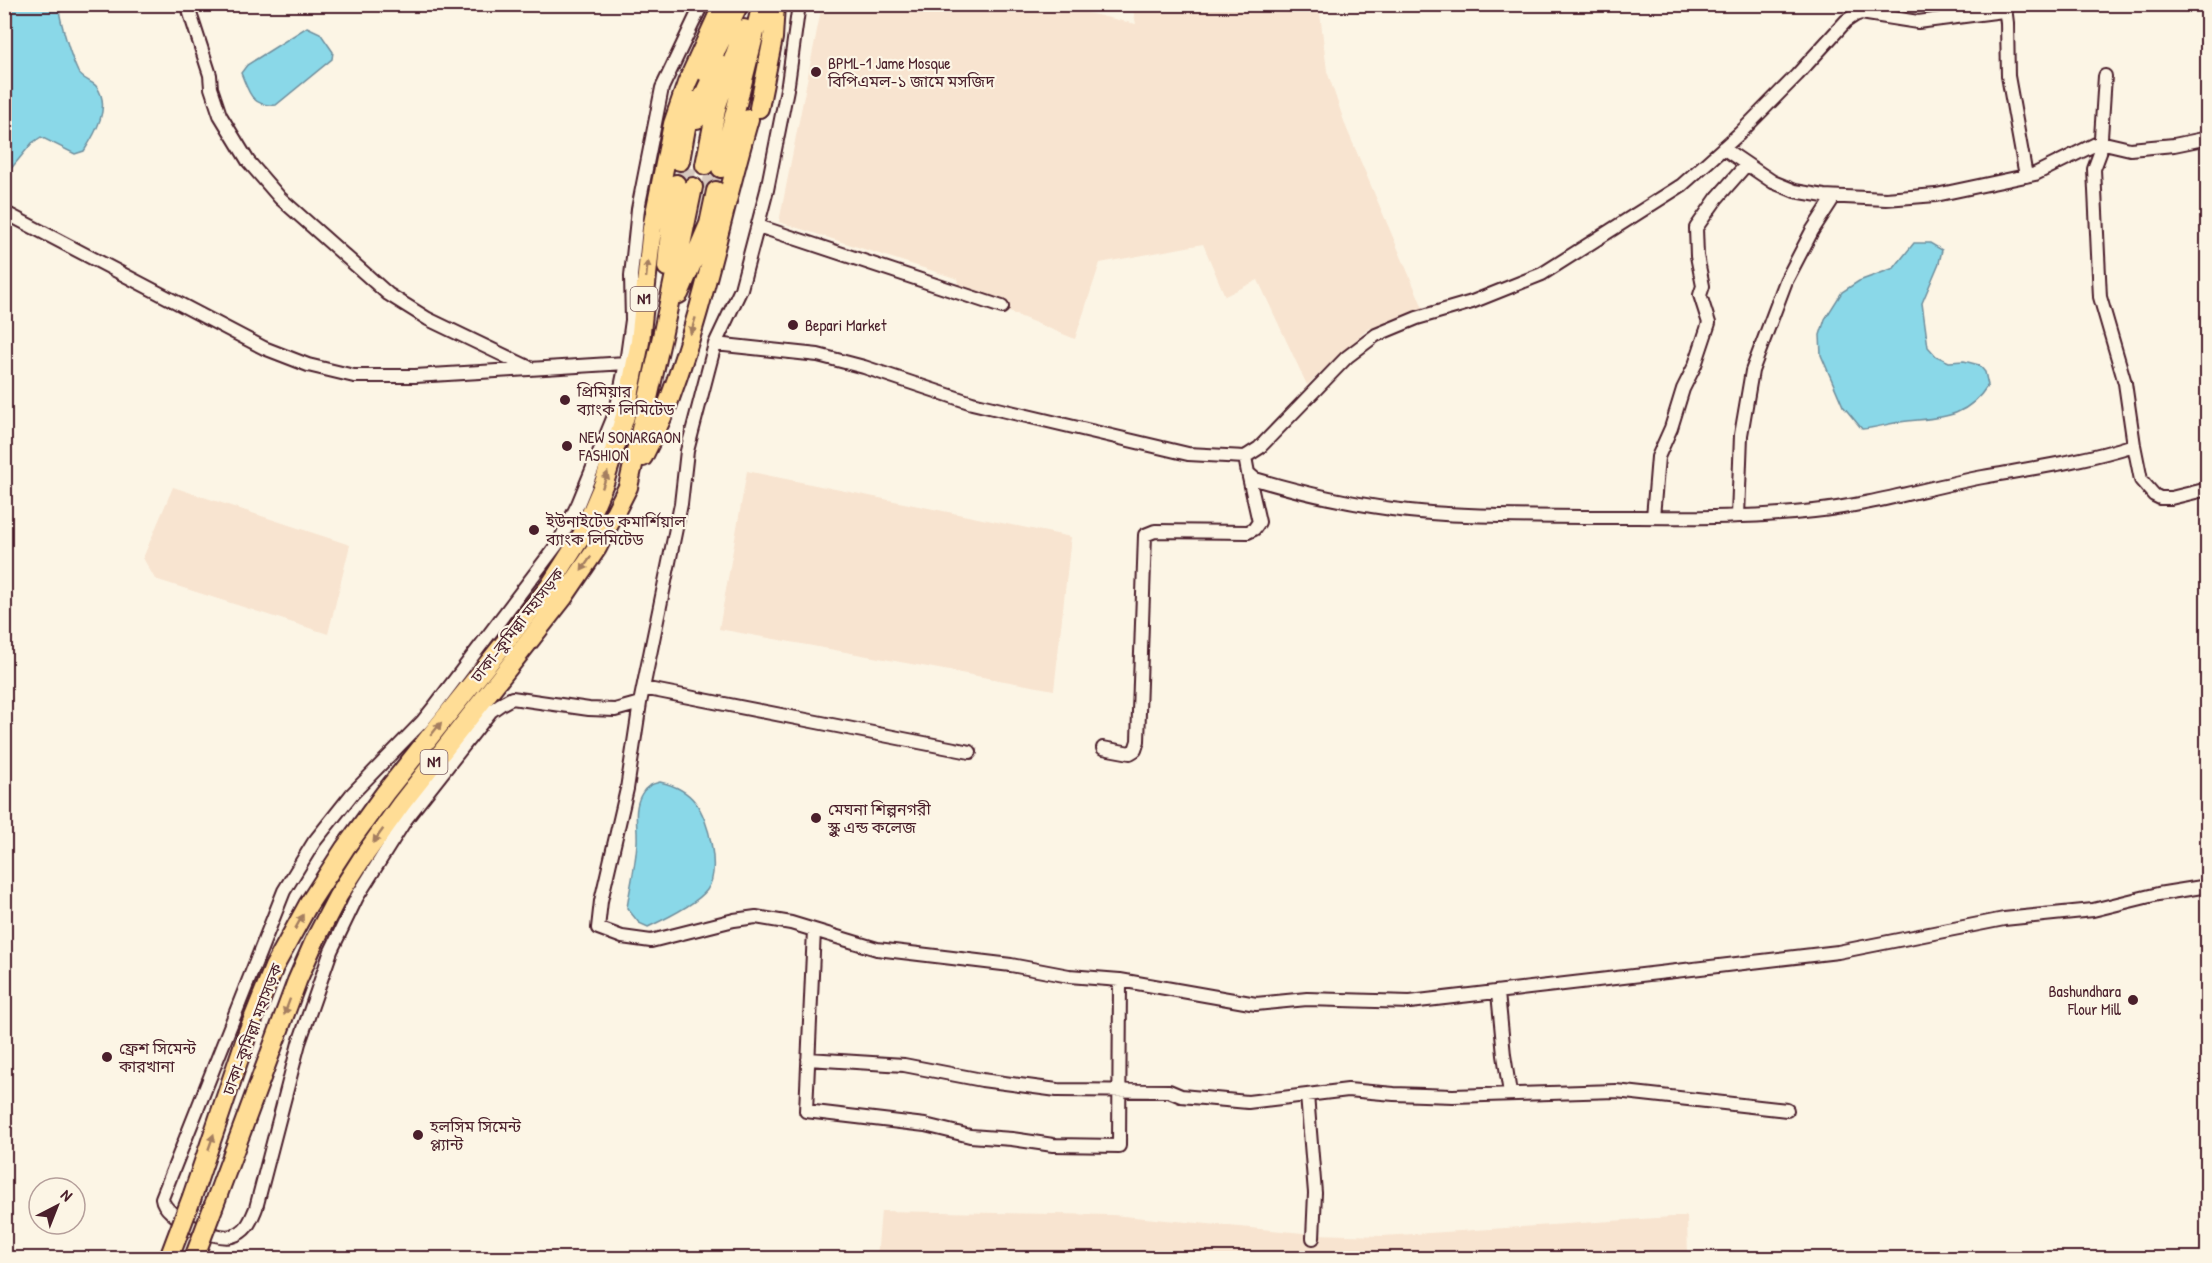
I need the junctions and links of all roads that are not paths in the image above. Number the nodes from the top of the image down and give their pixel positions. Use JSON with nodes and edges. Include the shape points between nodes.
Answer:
{"nodes":[{"id":1,"x":187,"y":4,"type":"edge"},
{"id":2,"x":702,"y":4,"type":"edge"},
{"id":3,"x":723,"y":4,"type":"edge"},
{"id":4,"x":739,"y":4,"type":"edge"},
{"id":5,"x":749,"y":4,"type":"edge"},
{"id":6,"x":760,"y":4,"type":"edge"},
{"id":7,"x":772,"y":4,"type":"edge"},
{"id":8,"x":800,"y":4,"type":"edge"},
{"id":9,"x":2105,"y":76,"type":"dead end"},
{"id":10,"x":2208,"y":138,"type":"edge"},
{"id":11,"x":2100,"y":142,"type":"junction"},
{"id":12,"x":1723,"y":148,"type":"junction"},
{"id":13,"x":706,"y":165,"type":"junction"},
{"id":14,"x":1746,"y":165,"type":"junction"},
{"id":15,"x":2026,"y":176,"type":"junction"},
{"id":16,"x":1833,"y":197,"type":"junction"},
{"id":17,"x":4,"y":212,"type":"edge"},
{"id":18,"x":758,"y":226,"type":"junction"},
{"id":19,"x":1002,"y":306,"type":"dead end"},
{"id":20,"x":663,"y":332,"type":"junction"},
{"id":21,"x":715,"y":344,"type":"junction"},
{"id":22,"x":626,"y":363,"type":"junction"},
{"id":23,"x":529,"y":368,"type":"junction"},
{"id":24,"x":2134,"y":446,"type":"junction"},
{"id":25,"x":1245,"y":457,"type":"junction"},
{"id":26,"x":1248,"y":473,"type":"junction"},
{"id":27,"x":628,"y":488,"type":"junction"},
{"id":28,"x":2208,"y":489,"type":"edge"},
{"id":29,"x":1738,"y":516,"type":"junction"},
{"id":30,"x":1653,"y":517,"type":"junction"},
{"id":31,"x":643,"y":688,"type":"junction"},
{"id":32,"x":640,"y":702,"type":"junction"},
{"id":33,"x":1103,"y":748,"type":"dead end"},
{"id":34,"x":970,"y":752,"type":"dead end"},
{"id":35,"x":2208,"y":886,"type":"edge"},
{"id":36,"x":814,"y":930,"type":"junction"},
{"id":37,"x":1120,"y":980,"type":"junction"},
{"id":38,"x":1498,"y":993,"type":"junction"},
{"id":39,"x":808,"y":1059,"type":"junction"},
{"id":40,"x":1120,"y":1091,"type":"junction"},
{"id":41,"x":1510,"y":1093,"type":"junction"},
{"id":42,"x":1307,"y":1095,"type":"junction"},
{"id":43,"x":1787,"y":1110,"type":"dead end"},
{"id":44,"x":1313,"y":1238,"type":"dead end"},
{"id":45,"x":169,"y":1258,"type":"edge"},
{"id":46,"x":194,"y":1258,"type":"edge"}],
"edges":[{"from":1,"to":23,"type":"street","via":[[220,115],[248,161],[280,198],[388,294],[428,319]]},
{"from":2,"to":22,"type":"street","via":[[662,88],[655,118],[638,209]]},
{"from":45,"to":3,"type":"highway","name":"ঢাকা–কুমিল্লা মহাসড়ক","number":"N1","one_way":true,"bridge":true,"via":[[248,1032],[274,967],[308,905],[385,793],[549,587],[581,537],[604,483],[625,416],[640,342],[651,228],[673,124]]},
{"from":4,"to":13,"type":"highway","name":"ঢাকা–কুমিল্লা মহাসড়ক","number":"N1","via":[[691,99]]},
{"from":5,"to":13,"type":"highway","name":"ঢাকা–কুমিল্লা মহাসড়ক","number":"N1","via":[[709,103]]},
{"from":6,"to":13,"type":"highway","name":"ঢাকা–কুমিল্লা মহাসড়ক","number":"N1"},
{"from":7,"to":13,"type":"highway","name":"ঢাকা–কুমিল্লা মহাসড়ক","number":"N1","via":[[750,113]]},
{"from":8,"to":18,"type":"street","via":[[788,84]]},
{"from":9,"to":11,"type":"street"},
{"from":10,"to":11,"type":"street","via":[[2130,149]]},
{"from":11,"to":15,"type":"street"},
{"from":11,"to":24,"type":"street","via":[[2094,169],[2100,297],[2125,383]]},
{"from":12,"to":14,"type":"street"},
{"from":12,"to":15,"type":"street","via":[[1855,15],[1918,22],[1999,10],[2006,15],[2008,76]]},
{"from":12,"to":25,"type":"street","via":[[1682,185],[1542,274],[1472,302],[1417,318],[1362,344],[1259,448]]},
{"from":13,"to":27,"type":"highway","name":"ঢাকা–কুমিল্লা মহাসড়ক","number":"N1","one_way":true,"via":[[712,264],[670,399]]},
{"from":14,"to":16,"type":"street","via":[[1795,191]]},
{"from":14,"to":30,"type":"street","via":[[1696,228],[1703,286],[1700,294],[1709,323],[1658,457]]},
{"from":15,"to":16,"type":"street","via":[[1936,195],[1886,199]]},
{"from":16,"to":29,"type":"street","via":[[1786,281],[1752,371],[1741,435]]},
{"from":17,"to":23,"type":"street","via":[[264,348],[308,365],[354,376]]},
{"from":18,"to":19,"type":"street"},
{"from":18,"to":21,"type":"street","via":[[741,289]]},
{"from":20,"to":20,"type":"highway","name":"ঢাকা–কুমিল্লা মহাসড়ক","number":"N1","via":[[709,224],[697,188],[678,219]]},
{"from":20,"to":27,"type":"highway","name":"ঢাকা–কুমিল্লা মহাসড়ক","number":"N1"},
{"from":21,"to":25,"type":"street","via":[[818,355],[972,403],[1076,429],[1188,454]]},
{"from":21,"to":31,"type":"street","via":[[687,451],[681,504]]},
{"from":22,"to":23,"type":"street"},
{"from":22,"to":32,"type":"street","via":[[605,441],[559,542],[422,722],[339,810],[284,891],[162,1198],[169,1212],[178,1220],[214,1235],[232,1236],[248,1227],[299,1043],[331,951],[357,897],[406,819],[491,711],[512,698],[615,710]]},
{"from":24,"to":28,"type":"street","via":[[2141,480],[2154,495],[2170,498]]},
{"from":24,"to":29,"type":"street","via":[[1868,504]]},
{"from":25,"to":26,"type":"street"},
{"from":26,"to":30,"type":"street","via":[[1262,482],[1392,509],[1474,515]]},
{"from":26,"to":33,"type":"street","via":[[1259,522],[1254,529],[1155,531],[1145,535],[1138,741],[1130,753]]},
{"from":27,"to":46,"type":"highway","name":"ঢাকা–কুমিল্লা মহাসড়ক","number":"N1","one_way":true,"bridge":true,"via":[[597,548],[563,598],[401,804],[338,896],[297,981]]},
{"from":29,"to":30,"type":"street"},
{"from":31,"to":32,"type":"street"},
{"from":31,"to":34,"type":"street"},
{"from":32,"to":36,"type":"street","via":[[627,789],[597,928],[622,937],[651,940],[756,917]]},
{"from":35,"to":38,"type":"street","via":[[2093,910],[2004,919],[1838,951]]},
{"from":36,"to":37,"type":"street","via":[[877,949]]},
{"from":36,"to":39,"type":"street"},
{"from":37,"to":38,"type":"street","via":[[1256,1004],[1307,999],[1410,1002]]},
{"from":37,"to":40,"type":"street"},
{"from":38,"to":41,"type":"street"},
{"from":39,"to":40,"type":"street","via":[[904,1065],[1057,1090]]},
{"from":39,"to":40,"type":"street","via":[[806,1111],[1053,1145],[1119,1146]]},
{"from":40,"to":42,"type":"street","via":[[1169,1091],[1181,1096],[1248,1102]]},
{"from":41,"to":42,"type":"street","via":[[1453,1096],[1348,1090]]},
{"from":41,"to":43,"type":"street","via":[[1616,1091]]},
{"from":42,"to":44,"type":"street","via":[[1315,1193]]}]}
